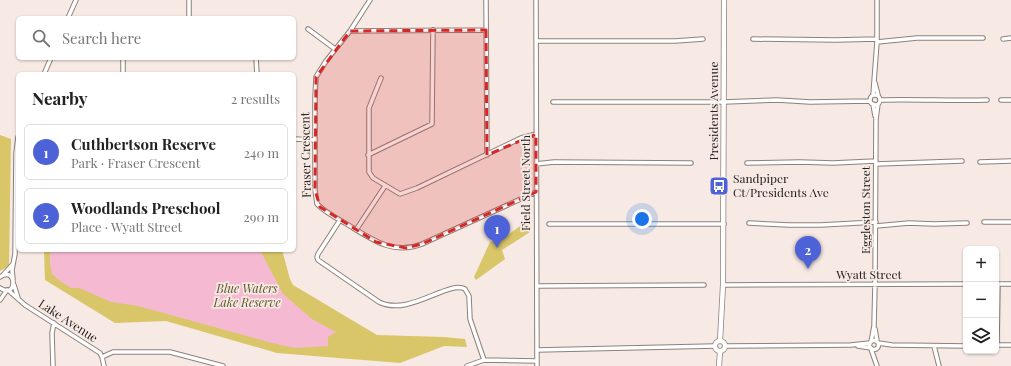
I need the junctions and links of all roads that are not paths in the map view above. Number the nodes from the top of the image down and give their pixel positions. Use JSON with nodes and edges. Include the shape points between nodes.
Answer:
{"nodes":[{"id":1,"x":76,"y":0,"type":"edge"},
{"id":2,"x":189,"y":0,"type":"edge"},
{"id":3,"x":370,"y":0,"type":"edge"},
{"id":4,"x":486,"y":0,"type":"edge"},
{"id":5,"x":536,"y":0,"type":"edge"},
{"id":6,"x":724,"y":0,"type":"edge"},
{"id":7,"x":876,"y":0,"type":"edge"},
{"id":8,"x":69,"y":16,"type":"edge"},
{"id":9,"x":189,"y":16,"type":"edge"},
{"id":10,"x":308,"y":29,"type":"dead end"},
{"id":11,"x":433,"y":30,"type":"junction"},
{"id":12,"x":486,"y":30,"type":"junction"},
{"id":13,"x":350,"y":31,"type":"junction"},
{"id":14,"x":983,"y":38,"type":"dead end"},
{"id":15,"x":1011,"y":38,"type":"edge"},
{"id":16,"x":703,"y":39,"type":"dead end"},
{"id":17,"x":753,"y":39,"type":"dead end"},
{"id":18,"x":1002,"y":39,"type":"dead end"},
{"id":19,"x":536,"y":41,"type":"junction"},
{"id":20,"x":877,"y":41,"type":"junction"},
{"id":21,"x":335,"y":49,"type":"junction"},
{"id":22,"x":50,"y":60,"type":"edge"},
{"id":23,"x":123,"y":60,"type":"edge"},
{"id":24,"x":256,"y":60,"type":"edge"},
{"id":25,"x":45,"y":72,"type":"edge"},
{"id":26,"x":123,"y":72,"type":"edge"},
{"id":27,"x":257,"y":72,"type":"edge"},
{"id":28,"x":381,"y":78,"type":"dead end"},
{"id":29,"x":875,"y":80,"type":"junction"},
{"id":30,"x":873,"y":95,"type":"junction"},
{"id":31,"x":878,"y":95,"type":"junction"},
{"id":32,"x":870,"y":100,"type":"junction"},
{"id":33,"x":880,"y":100,"type":"junction"},
{"id":34,"x":987,"y":100,"type":"dead end"},
{"id":35,"x":1001,"y":100,"type":"dead end"},
{"id":36,"x":1011,"y":100,"type":"edge"},
{"id":37,"x":553,"y":102,"type":"dead end"},
{"id":38,"x":724,"y":102,"type":"junction"},
{"id":39,"x":873,"y":104,"type":"junction"},
{"id":40,"x":878,"y":104,"type":"junction"},
{"id":41,"x":876,"y":119,"type":"junction"},
{"id":42,"x":536,"y":134,"type":"junction"},
{"id":43,"x":296,"y":139,"type":"edge"},
{"id":44,"x":315,"y":140,"type":"junction"},
{"id":45,"x":368,"y":155,"type":"junction"},
{"id":46,"x":487,"y":155,"type":"junction"},
{"id":47,"x":1011,"y":161,"type":"edge"},
{"id":48,"x":876,"y":162,"type":"junction"},
{"id":49,"x":962,"y":162,"type":"dead end"},
{"id":50,"x":980,"y":162,"type":"dead end"},
{"id":51,"x":691,"y":163,"type":"dead end"},
{"id":52,"x":747,"y":163,"type":"dead end"},
{"id":53,"x":536,"y":164,"type":"junction"},
{"id":54,"x":385,"y":186,"type":"junction"},
{"id":55,"x":536,"y":192,"type":"junction"},
{"id":56,"x":16,"y":220,"type":"edge"},
{"id":57,"x":340,"y":220,"type":"junction"},
{"id":58,"x":967,"y":222,"type":"dead end"},
{"id":59,"x":984,"y":222,"type":"dead end"},
{"id":60,"x":1011,"y":222,"type":"edge"},
{"id":61,"x":749,"y":223,"type":"dead end"},
{"id":62,"x":549,"y":224,"type":"dead end"},
{"id":63,"x":724,"y":224,"type":"junction"},
{"id":64,"x":876,"y":224,"type":"junction"},
{"id":65,"x":356,"y":230,"type":"junction"},
{"id":66,"x":13,"y":263,"type":"junction"},
{"id":67,"x":1,"y":277,"type":"edge"},
{"id":68,"x":13,"y":279,"type":"junction"},
{"id":69,"x":14,"y":284,"type":"junction"},
{"id":70,"x":963,"y":284,"type":"edge"},
{"id":71,"x":999,"y":284,"type":"edge"},
{"id":72,"x":1011,"y":284,"type":"edge"},
{"id":73,"x":704,"y":285,"type":"dead end"},
{"id":74,"x":723,"y":285,"type":"junction"},
{"id":75,"x":875,"y":285,"type":"junction"},
{"id":76,"x":537,"y":286,"type":"junction"},
{"id":77,"x":0,"y":288,"type":"edge"},
{"id":78,"x":7,"y":290,"type":"junction"},
{"id":79,"x":0,"y":292,"type":"edge"},
{"id":80,"x":0,"y":300,"type":"edge"},
{"id":81,"x":20,"y":300,"type":"junction"},
{"id":82,"x":54,"y":323,"type":"junction"},
{"id":83,"x":874,"y":326,"type":"junction"},
{"id":84,"x":720,"y":341,"type":"junction"},
{"id":85,"x":877,"y":342,"type":"junction"},
{"id":86,"x":871,"y":343,"type":"junction"},
{"id":87,"x":851,"y":345,"type":"junction"},
{"id":88,"x":892,"y":345,"type":"junction"},
{"id":89,"x":999,"y":345,"type":"edge"},
{"id":90,"x":1011,"y":345,"type":"edge"},
{"id":91,"x":715,"y":346,"type":"junction"},
{"id":92,"x":725,"y":346,"type":"junction"},
{"id":93,"x":934,"y":346,"type":"junction"},
{"id":94,"x":963,"y":346,"type":"edge"},
{"id":95,"x":871,"y":348,"type":"junction"},
{"id":96,"x":877,"y":349,"type":"junction"},
{"id":97,"x":537,"y":350,"type":"junction"},
{"id":98,"x":720,"y":352,"type":"junction"},
{"id":99,"x":102,"y":357,"type":"junction"},
{"id":100,"x":484,"y":360,"type":"junction"},
{"id":101,"x":537,"y":361,"type":"junction"},
{"id":102,"x":877,"y":364,"type":"edge"},
{"id":103,"x":53,"y":366,"type":"edge"},
{"id":104,"x":104,"y":366,"type":"edge"},
{"id":105,"x":223,"y":366,"type":"edge"},
{"id":106,"x":467,"y":366,"type":"edge"},
{"id":107,"x":537,"y":366,"type":"edge"},
{"id":108,"x":719,"y":366,"type":"edge"},
{"id":109,"x":938,"y":366,"type":"edge"}],
"edges":[{"from":1,"to":8,"type":"street"},
{"from":2,"to":9,"type":"street"},
{"from":3,"to":13,"type":"street","name":"Fraser Crescent"},
{"from":4,"to":12,"type":"street"},
{"from":5,"to":19,"type":"street","name":"Field Street North"},
{"from":6,"to":38,"type":"street","name":"Presidents Avenue"},
{"from":7,"to":20,"type":"street"},
{"from":10,"to":21,"type":"street"},
{"from":11,"to":12,"type":"street"},
{"from":11,"to":13,"type":"street"},
{"from":11,"to":45,"type":"street","via":[[432,124]]},
{"from":12,"to":46,"type":"street"},
{"from":13,"to":21,"type":"street","name":"Fraser Crescent"},
{"from":14,"to":20,"type":"street"},
{"from":15,"to":18,"type":"street"},
{"from":16,"to":19,"type":"street"},
{"from":17,"to":20,"type":"street"},
{"from":19,"to":42,"type":"street","name":"Field Street North"},
{"from":20,"to":29,"type":"street"},
{"from":21,"to":44,"type":"street","name":"Fraser Crescent","via":[[316,77]]},
{"from":22,"to":25,"type":"street"},
{"from":23,"to":26,"type":"street"},
{"from":24,"to":27,"type":"street"},
{"from":28,"to":45,"type":"street","via":[[369,108]]},
{"from":29,"to":30,"type":"street"},
{"from":29,"to":31,"type":"street"},
{"from":30,"to":31,"type":"street"},
{"from":30,"to":32,"type":"street"},
{"from":31,"to":33,"type":"street"},
{"from":32,"to":38,"type":"street"},
{"from":32,"to":39,"type":"street"},
{"from":33,"to":34,"type":"street"},
{"from":33,"to":40,"type":"street"},
{"from":35,"to":36,"type":"street"},
{"from":37,"to":38,"type":"street"},
{"from":38,"to":63,"type":"street","name":"Presidents Avenue"},
{"from":39,"to":40,"type":"street"},
{"from":39,"to":41,"type":"street","name":"Eggleston Street"},
{"from":40,"to":41,"type":"street","name":"Eggleston Street"},
{"from":41,"to":48,"type":"street","name":"Eggleston Street"},
{"from":42,"to":46,"type":"street","via":[[526,136]]},
{"from":42,"to":53,"type":"street","name":"Field Street North"},
{"from":43,"to":44,"type":"street"},
{"from":44,"to":57,"type":"street","name":"Fraser Crescent","via":[[316,200],[320,207]]},
{"from":45,"to":54,"type":"street","via":[[371,175]]},
{"from":46,"to":54,"type":"street","via":[[405,193],[400,194]]},
{"from":47,"to":50,"type":"street"},
{"from":48,"to":49,"type":"street"},
{"from":48,"to":52,"type":"street"},
{"from":48,"to":64,"type":"street","name":"Eggleston Street"},
{"from":51,"to":53,"type":"street"},
{"from":53,"to":55,"type":"street","name":"Field Street North"},
{"from":54,"to":65,"type":"street"},
{"from":55,"to":65,"type":"street","name":"Fraser Crescent","via":[[411,248],[376,242]]},
{"from":55,"to":76,"type":"street","name":"Field Street North"},
{"from":56,"to":66,"type":"street","name":"Lake Avenue"},
{"from":57,"to":65,"type":"street","name":"Fraser Crescent"},
{"from":57,"to":100,"type":"street","via":[[318,254],[318,260],[385,305],[415,303],[456,287],[465,289],[469,296],[470,319]]},
{"from":58,"to":64,"type":"street"},
{"from":59,"to":60,"type":"street"},
{"from":61,"to":64,"type":"street"},
{"from":62,"to":63,"type":"street"},
{"from":63,"to":74,"type":"street","name":"Presidents Avenue"},
{"from":64,"to":75,"type":"street","name":"Eggleston Street"},
{"from":66,"to":67,"type":"street"},
{"from":66,"to":68,"type":"street","name":"Lake Avenue"},
{"from":67,"to":68,"type":"street","via":[[8,275]]},
{"from":68,"to":69,"type":"street","name":"Lake Avenue"},
{"from":69,"to":78,"type":"street"},
{"from":69,"to":81,"type":"street","name":"Lake Avenue"},
{"from":70,"to":75,"type":"street","name":"Wyatt Street"},
{"from":71,"to":72,"type":"street"},
{"from":73,"to":76,"type":"street"},
{"from":74,"to":75,"type":"street","name":"Wyatt Street"},
{"from":74,"to":84,"type":"street","name":"Presidents Avenue"},
{"from":75,"to":83,"type":"street","name":"Eggleston Street"},
{"from":76,"to":97,"type":"street","name":"Field Street North"},
{"from":77,"to":78,"type":"street"},
{"from":77,"to":79,"type":"street"},
{"from":78,"to":80,"type":"street"},
{"from":78,"to":81,"type":"street","name":"Lake Avenue"},
{"from":81,"to":82,"type":"street","name":"Lake Avenue"},
{"from":82,"to":99,"type":"street","name":"Lake Avenue","via":[[100,353]]},
{"from":82,"to":103,"type":"street"},
{"from":83,"to":85,"type":"street","name":"Eggleston Street"},
{"from":83,"to":86,"type":"street","name":"Eggleston Street"},
{"from":84,"to":91,"type":"street"},
{"from":84,"to":92,"type":"street"},
{"from":85,"to":86,"type":"street"},
{"from":85,"to":88,"type":"street"},
{"from":85,"to":96,"type":"street","name":"Eggleston Street"},
{"from":86,"to":87,"type":"street"},
{"from":86,"to":95,"type":"street"},
{"from":87,"to":92,"type":"street"},
{"from":87,"to":95,"type":"street"},
{"from":88,"to":93,"type":"street"},
{"from":88,"to":96,"type":"street"},
{"from":89,"to":90,"type":"street"},
{"from":91,"to":97,"type":"street"},
{"from":91,"to":98,"type":"street"},
{"from":92,"to":98,"type":"street"},
{"from":93,"to":94,"type":"street"},
{"from":93,"to":109,"type":"street"},
{"from":95,"to":96,"type":"street"},
{"from":95,"to":102,"type":"street"},
{"from":96,"to":102,"type":"street"},
{"from":97,"to":101,"type":"street","name":"Field Street North"},
{"from":98,"to":108,"type":"street"},
{"from":99,"to":104,"type":"street"},
{"from":99,"to":105,"type":"street","name":"Lake Avenue","via":[[113,352],[170,352]]},
{"from":100,"to":101,"type":"street"},
{"from":100,"to":106,"type":"street"},
{"from":101,"to":107,"type":"street","name":"Field Street North"}]}
